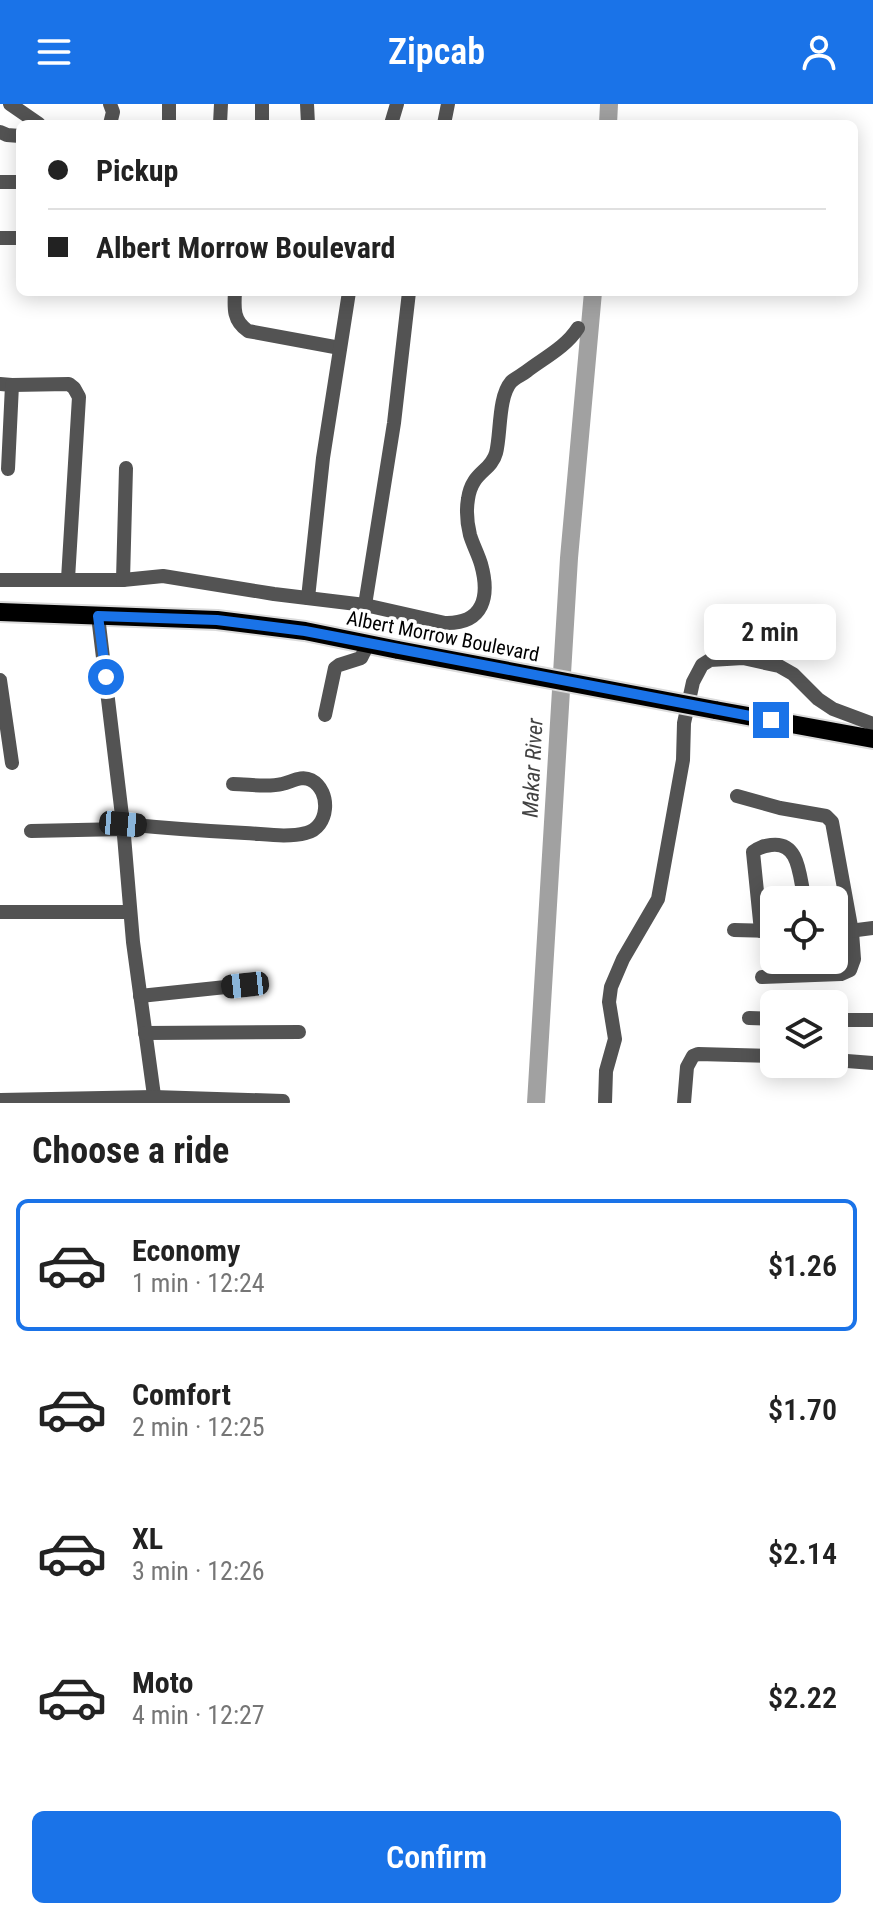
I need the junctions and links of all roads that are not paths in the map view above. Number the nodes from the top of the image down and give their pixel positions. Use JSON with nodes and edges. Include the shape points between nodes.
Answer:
{"nodes":[{"id":1,"x":10,"y":104,"type":"edge"},
{"id":2,"x":33,"y":120,"type":"edge"},
{"id":3,"x":235,"y":296,"type":"edge"},
{"id":4,"x":348,"y":296,"type":"edge"},
{"id":5,"x":409,"y":296,"type":"edge"},
{"id":6,"x":578,"y":328,"type":"dead end"},
{"id":7,"x":340,"y":348,"type":"junction"},
{"id":8,"x":6,"y":384,"type":"edge"},
{"id":9,"x":126,"y":468,"type":"dead end"},
{"id":10,"x":8,"y":469,"type":"dead end"},
{"id":11,"x":68,"y":579,"type":"junction"},
{"id":12,"x":0,"y":580,"type":"edge"},
{"id":13,"x":123,"y":580,"type":"junction"},
{"id":14,"x":308,"y":598,"type":"junction"},
{"id":15,"x":365,"y":605,"type":"junction"},
{"id":16,"x":0,"y":612,"type":"edge"},
{"id":17,"x":98,"y":616,"type":"junction"},
{"id":18,"x":368,"y":644,"type":"junction"},
{"id":19,"x":0,"y":680,"type":"edge"},
{"id":20,"x":325,"y":715,"type":"dead end"},
{"id":21,"x":873,"y":724,"type":"edge"},
{"id":22,"x":873,"y":740,"type":"edge"},
{"id":23,"x":12,"y":763,"type":"dead end"},
{"id":24,"x":233,"y":784,"type":"dead end"},
{"id":25,"x":737,"y":796,"type":"dead end"},
{"id":26,"x":123,"y":826,"type":"junction"},
{"id":27,"x":31,"y":831,"type":"dead end"},
{"id":28,"x":801,"y":886,"type":"edge"},
{"id":29,"x":760,"y":889,"type":"edge"},
{"id":30,"x":0,"y":912,"type":"edge"},
{"id":31,"x":130,"y":912,"type":"junction"},
{"id":32,"x":873,"y":928,"type":"edge"},
{"id":33,"x":734,"y":930,"type":"dead end"},
{"id":34,"x":760,"y":931,"type":"edge"},
{"id":35,"x":848,"y":932,"type":"edge"},
{"id":36,"x":852,"y":932,"type":"junction"},
{"id":37,"x":762,"y":977,"type":"dead end"},
{"id":38,"x":245,"y":985,"type":"dead end"},
{"id":39,"x":140,"y":996,"type":"junction"},
{"id":40,"x":749,"y":1018,"type":"dead end"},
{"id":41,"x":760,"y":1018,"type":"edge"},
{"id":42,"x":848,"y":1020,"type":"edge"},
{"id":43,"x":873,"y":1020,"type":"edge"},
{"id":44,"x":299,"y":1032,"type":"dead end"},
{"id":45,"x":145,"y":1033,"type":"junction"},
{"id":46,"x":760,"y":1056,"type":"edge"},
{"id":47,"x":848,"y":1061,"type":"edge"},
{"id":48,"x":873,"y":1063,"type":"edge"},
{"id":49,"x":0,"y":1100,"type":"edge"},
{"id":50,"x":154,"y":1100,"type":"edge"},
{"id":51,"x":283,"y":1101,"type":"dead end"},
{"id":52,"x":605,"y":1103,"type":"edge"},
{"id":53,"x":684,"y":1103,"type":"edge"}],
"edges":[{"from":1,"to":2,"type":"street"},
{"from":3,"to":7,"type":"street","via":[[235,317],[248,331]]},
{"from":4,"to":7,"type":"street"},
{"from":5,"to":15,"type":"street"},
{"from":6,"to":15,"type":"street","via":[[570,340],[511,382],[495,457],[470,491],[467,516],[484,582],[479,609],[457,624]]},
{"from":7,"to":14,"type":"street"},
{"from":8,"to":10,"type":"street"},
{"from":8,"to":11,"type":"street","via":[[69,384],[79,397]]},
{"from":9,"to":13,"type":"street"},
{"from":11,"to":12,"type":"street"},
{"from":11,"to":13,"type":"street"},
{"from":13,"to":14,"type":"street","via":[[163,576]]},
{"from":14,"to":15,"type":"street"},
{"from":16,"to":17,"type":"main road","name":"Albert Morrow Boulevard"},
{"from":17,"to":18,"type":"main road","name":"Albert Morrow Boulevard","via":[[242,623]]},
{"from":17,"to":26,"type":"street"},
{"from":18,"to":20,"type":"street","via":[[361,658],[335,668]]},
{"from":18,"to":22,"type":"main road","name":"Albert Morrow Boulevard","bridge":true},
{"from":19,"to":23,"type":"street"},
{"from":21,"to":52,"type":"street","via":[[833,709],[779,666],[743,658],[702,665],[684,723],[683,760],[658,899],[611,987],[615,1039]]},
{"from":24,"to":26,"type":"street","via":[[310,780],[323,796],[324,819],[312,831],[293,835]]},
{"from":25,"to":36,"type":"street","via":[[826,816],[832,822]]},
{"from":26,"to":27,"type":"street"},
{"from":26,"to":31,"type":"street"},
{"from":28,"to":29,"type":"street","via":[[793,853],[780,844],[753,852]]},
{"from":30,"to":31,"type":"street"},
{"from":31,"to":39,"type":"street"},
{"from":32,"to":36,"type":"street"},
{"from":33,"to":34,"type":"street"},
{"from":35,"to":36,"type":"street"},
{"from":36,"to":37,"type":"street","via":[[854,959],[847,972]]},
{"from":38,"to":39,"type":"street"},
{"from":39,"to":45,"type":"street"},
{"from":40,"to":41,"type":"street"},
{"from":42,"to":43,"type":"street"},
{"from":44,"to":45,"type":"street"},
{"from":45,"to":50,"type":"street"},
{"from":46,"to":53,"type":"street","via":[[693,1056]]},
{"from":47,"to":48,"type":"street"},
{"from":49,"to":50,"type":"street"},
{"from":50,"to":51,"type":"street"}]}
